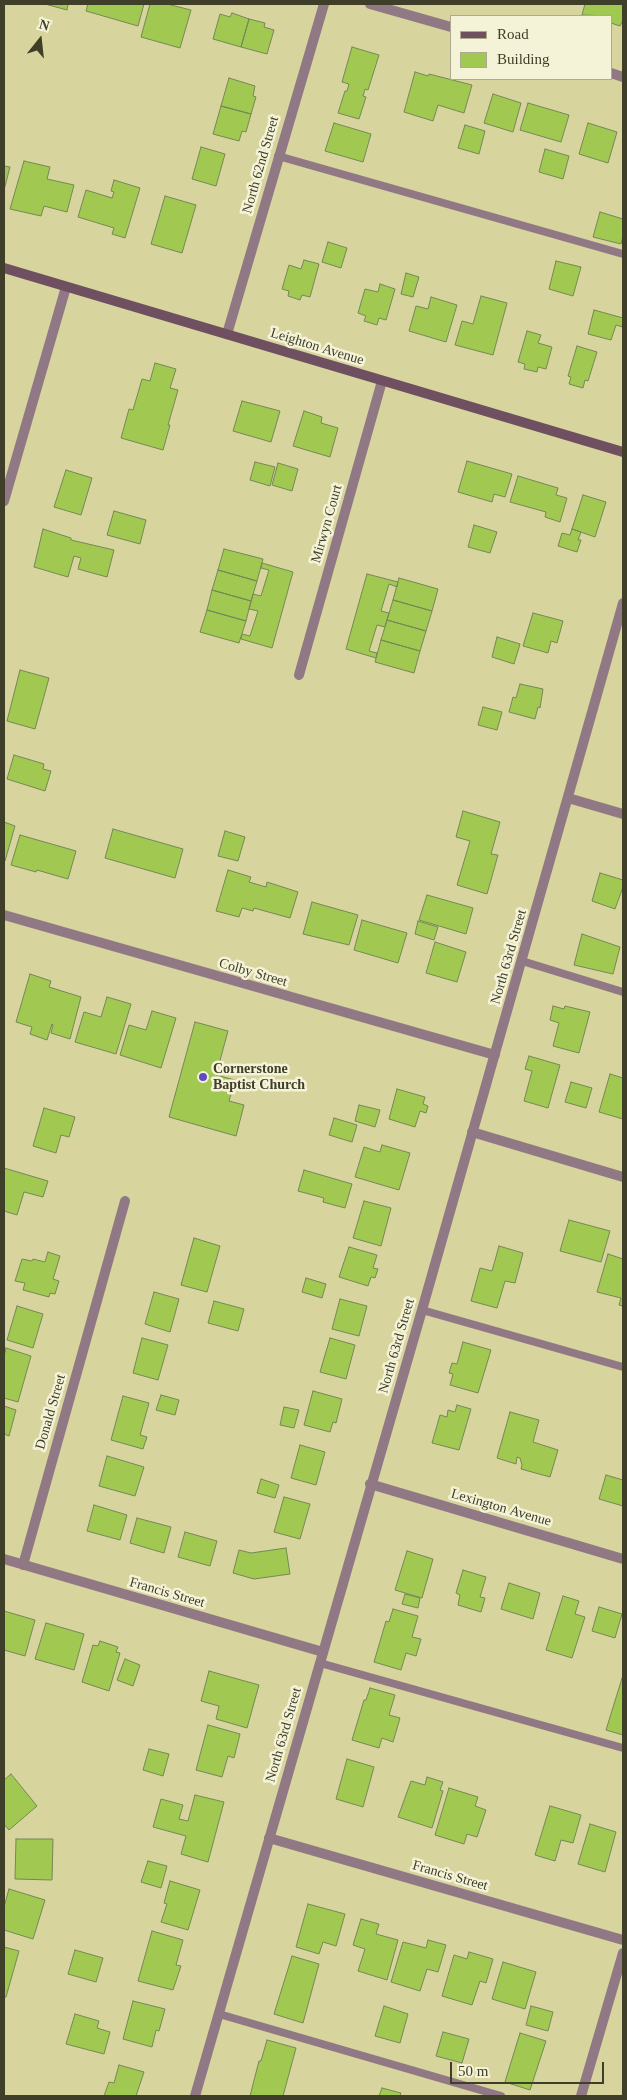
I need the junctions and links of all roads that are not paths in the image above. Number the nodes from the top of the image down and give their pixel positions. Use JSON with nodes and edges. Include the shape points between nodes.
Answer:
{"nodes":[{"id":1,"x":324,"y":4,"type":"edge"},
{"id":2,"x":370,"y":4,"type":"edge"},
{"id":3,"x":450,"y":27,"type":"edge"},
{"id":4,"x":278,"y":156,"type":"junction"},
{"id":5,"x":623,"y":254,"type":"edge"},
{"id":6,"x":4,"y":268,"type":"edge"},
{"id":7,"x":66,"y":287,"type":"junction"},
{"id":8,"x":227,"y":334,"type":"junction"},
{"id":9,"x":382,"y":381,"type":"junction"},
{"id":10,"x":623,"y":452,"type":"edge"},
{"id":11,"x":4,"y":501,"type":"edge"},
{"id":12,"x":623,"y":603,"type":"edge"},
{"id":13,"x":299,"y":675,"type":"dead end"},
{"id":14,"x":568,"y":798,"type":"junction"},
{"id":15,"x":623,"y":814,"type":"edge"},
{"id":16,"x":4,"y":915,"type":"edge"},
{"id":17,"x":522,"y":961,"type":"junction"},
{"id":18,"x":623,"y":992,"type":"edge"},
{"id":19,"x":495,"y":1055,"type":"junction"},
{"id":20,"x":472,"y":1132,"type":"junction"},
{"id":21,"x":623,"y":1177,"type":"edge"},
{"id":22,"x":125,"y":1201,"type":"dead end"},
{"id":23,"x":422,"y":1310,"type":"junction"},
{"id":24,"x":623,"y":1367,"type":"edge"},
{"id":25,"x":370,"y":1484,"type":"junction"},
{"id":26,"x":623,"y":1559,"type":"edge"},
{"id":27,"x":4,"y":1560,"type":"edge"},
{"id":28,"x":23,"y":1565,"type":"junction"},
{"id":29,"x":323,"y":1652,"type":"junction"},
{"id":30,"x":320,"y":1663,"type":"junction"},
{"id":31,"x":623,"y":1748,"type":"edge"},
{"id":32,"x":269,"y":1838,"type":"junction"},
{"id":33,"x":623,"y":1940,"type":"edge"},
{"id":34,"x":623,"y":1953,"type":"edge"},
{"id":35,"x":218,"y":2014,"type":"junction"},
{"id":36,"x":195,"y":2096,"type":"edge"},
{"id":37,"x":501,"y":2096,"type":"edge"},
{"id":38,"x":581,"y":2096,"type":"edge"}],
"edges":[{"from":1,"to":4,"type":"street","name":"North 62nd Street"},
{"from":2,"to":3,"type":"street"},
{"from":4,"to":5,"type":"lane"},
{"from":4,"to":8,"type":"street","name":"North 62nd Street"},
{"from":6,"to":7,"type":"street","name":"Leighton Avenue"},
{"from":7,"to":8,"type":"street","name":"Leighton Avenue"},
{"from":7,"to":11,"type":"street"},
{"from":8,"to":9,"type":"street","name":"Leighton Avenue"},
{"from":9,"to":10,"type":"street","name":"Leighton Avenue"},
{"from":9,"to":13,"type":"street","name":"Mirwyn Court"},
{"from":12,"to":14,"type":"street","name":"North 63rd Street"},
{"from":14,"to":15,"type":"street"},
{"from":14,"to":17,"type":"street","name":"North 63rd Street"},
{"from":16,"to":19,"type":"street","name":"Colby Street"},
{"from":17,"to":18,"type":"lane"},
{"from":17,"to":19,"type":"street","name":"North 63rd Street"},
{"from":19,"to":20,"type":"street","name":"North 63rd Street"},
{"from":20,"to":21,"type":"street"},
{"from":20,"to":23,"type":"street","name":"North 63rd Street"},
{"from":22,"to":28,"type":"street","name":"Donald Street"},
{"from":23,"to":24,"type":"lane"},
{"from":23,"to":25,"type":"street","name":"North 63rd Street"},
{"from":25,"to":26,"type":"street","name":"Lexington Avenue"},
{"from":25,"to":29,"type":"street","name":"North 63rd Street"},
{"from":27,"to":28,"type":"street","name":"Francis Street"},
{"from":28,"to":29,"type":"street","name":"Francis Street"},
{"from":29,"to":30,"type":"street","name":"North 63rd Street"},
{"from":30,"to":31,"type":"lane"},
{"from":30,"to":32,"type":"street","name":"North 63rd Street"},
{"from":32,"to":33,"type":"street","name":"Francis Street"},
{"from":32,"to":35,"type":"street","name":"North 63rd Street"},
{"from":34,"to":38,"type":"street"},
{"from":35,"to":36,"type":"street","name":"North 63rd Street"},
{"from":35,"to":37,"type":"lane"}]}
